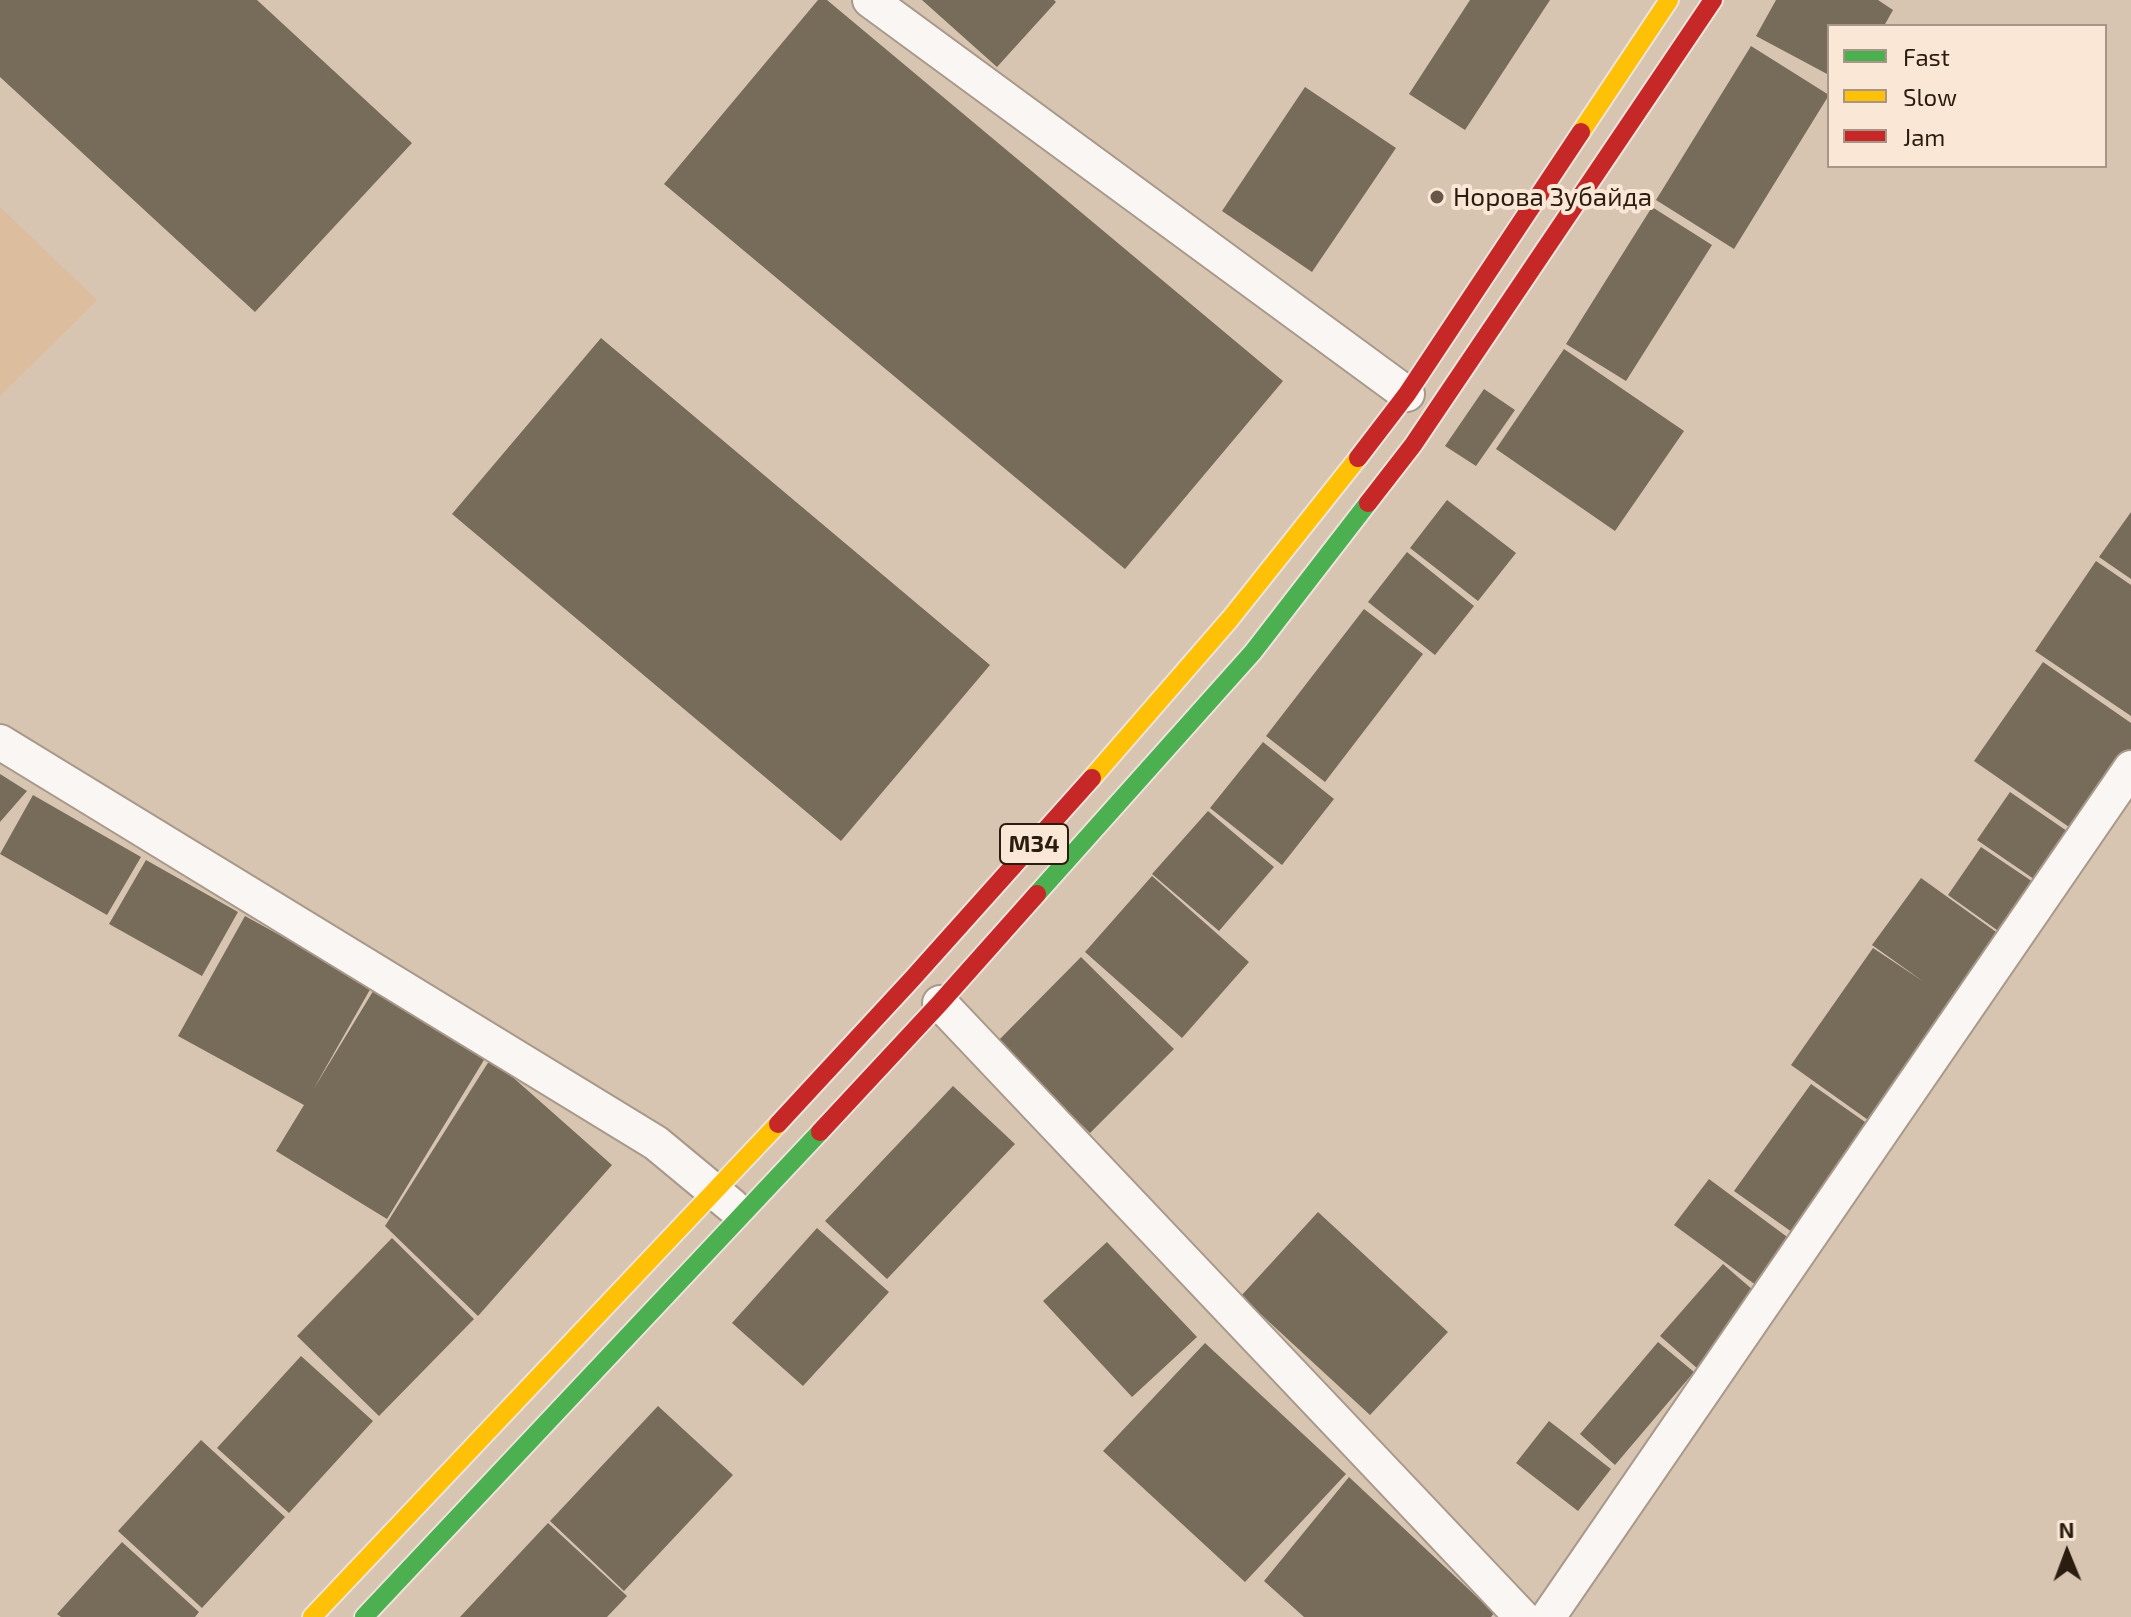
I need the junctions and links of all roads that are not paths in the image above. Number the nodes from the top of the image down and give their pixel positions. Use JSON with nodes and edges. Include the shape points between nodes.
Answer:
{"nodes":[{"id":1,"x":870,"y":0,"type":"edge"},
{"id":2,"x":1669,"y":0,"type":"edge"},
{"id":3,"x":1713,"y":0,"type":"edge"},
{"id":4,"x":1407,"y":394,"type":"junction"},
{"id":5,"x":0,"y":742,"type":"edge"},
{"id":6,"x":2131,"y":768,"type":"edge"},
{"id":7,"x":940,"y":1003,"type":"junction"},
{"id":8,"x":715,"y":1191,"type":"junction"},
{"id":9,"x":743,"y":1215,"type":"junction"},
{"id":10,"x":312,"y":1617,"type":"edge"},
{"id":11,"x":364,"y":1617,"type":"edge"},
{"id":12,"x":1522,"y":1617,"type":"edge"},
{"id":13,"x":1548,"y":1617,"type":"edge"}],
"edges":[{"from":1,"to":4,"type":"street"},
{"from":2,"to":4,"type":"main road","number":"M34"},
{"from":3,"to":7,"type":"main road","number":"M34","via":[[1394,470],[1253,652]]},
{"from":4,"to":8,"type":"main road","number":"M34","via":[[1200,654]]},
{"from":5,"to":8,"type":"street","via":[[656,1143]]},
{"from":6,"to":13,"type":"street"},
{"from":7,"to":9,"type":"main road","number":"M34"},
{"from":7,"to":12,"type":"street"},
{"from":8,"to":9,"type":"street"},
{"from":8,"to":10,"type":"main road","number":"M34"},
{"from":9,"to":11,"type":"main road","number":"M34"}]}
